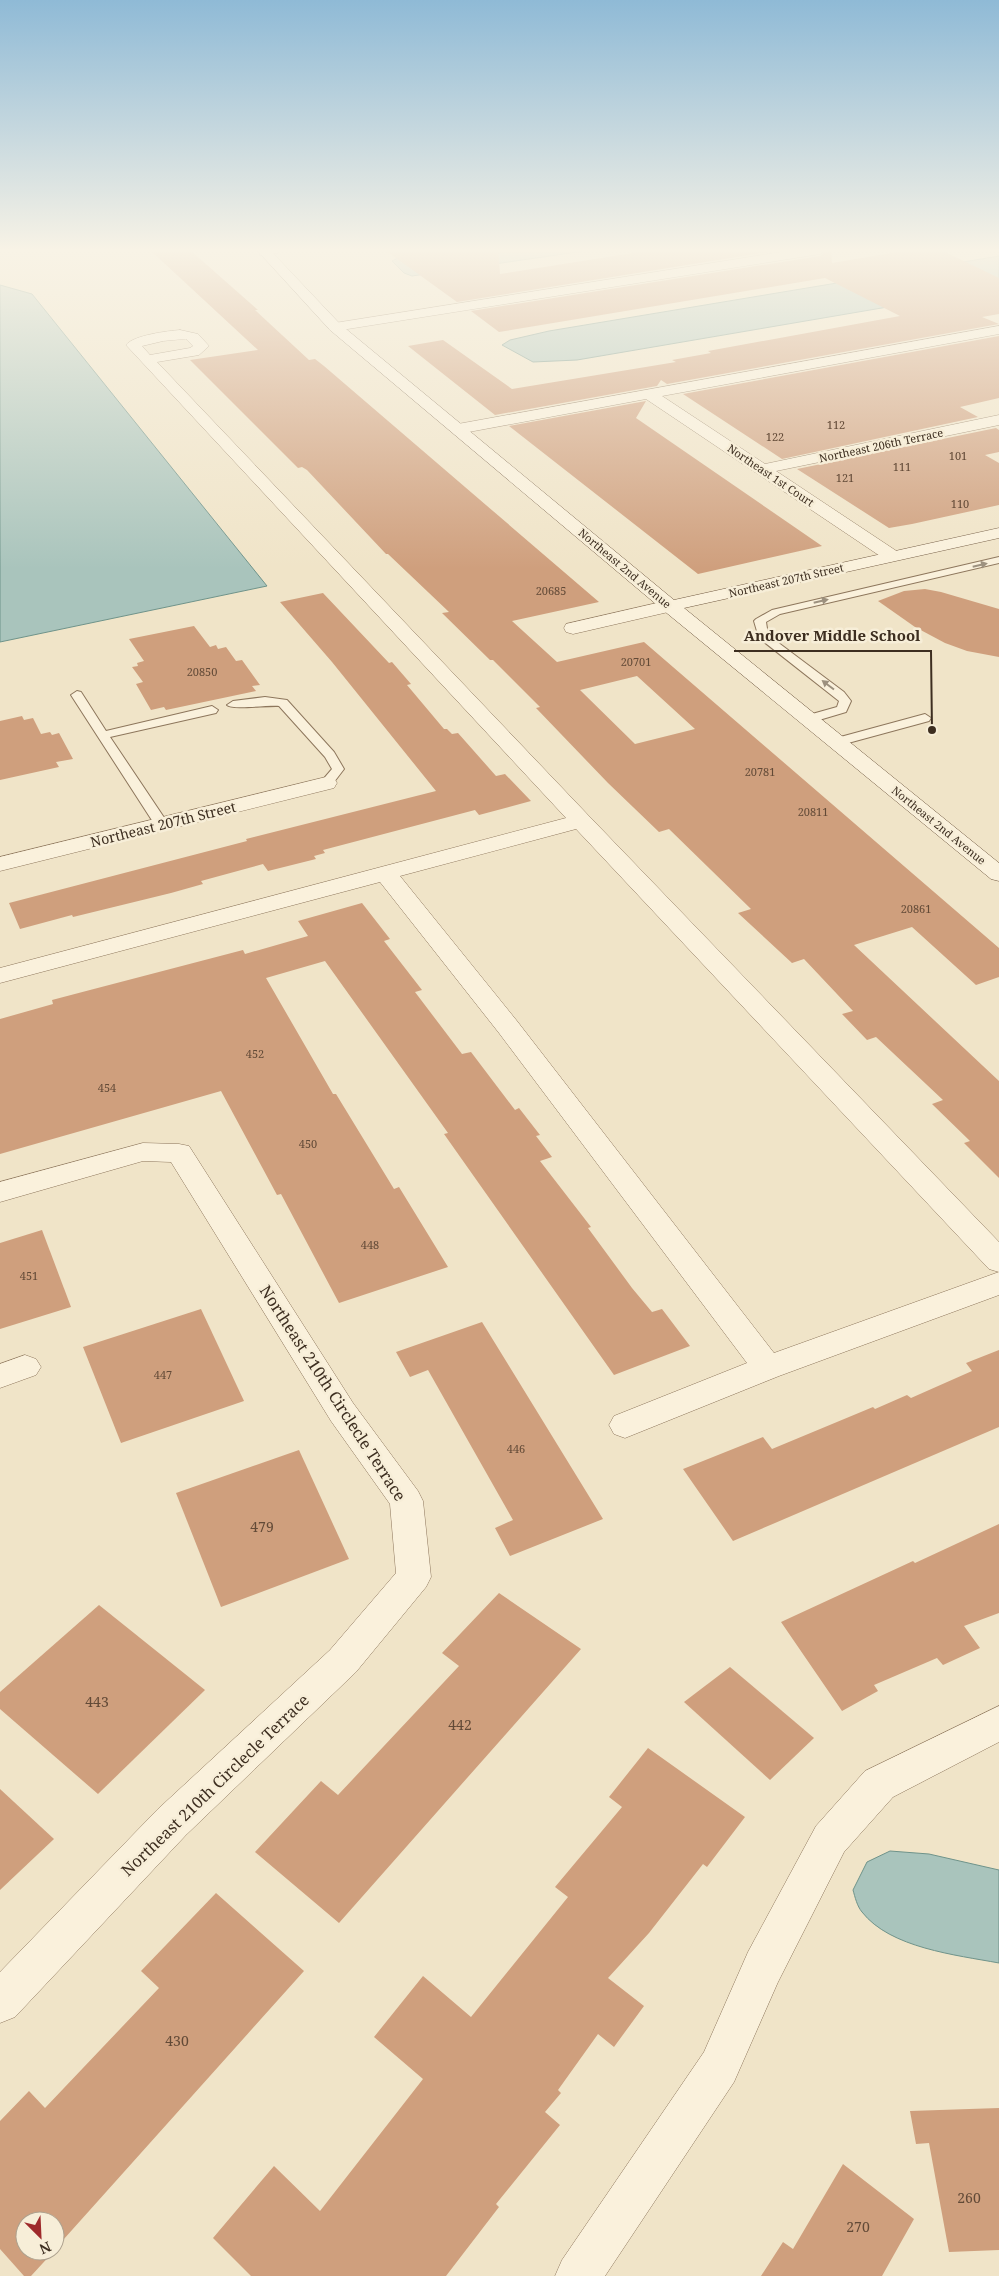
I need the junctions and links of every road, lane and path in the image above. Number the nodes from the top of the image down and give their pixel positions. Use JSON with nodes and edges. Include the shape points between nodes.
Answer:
{"nodes":[{"id":1,"x":370,"y":356,"type":"edge"},
{"id":2,"x":856,"y":356,"type":"edge"},
{"id":3,"x":146,"y":360,"type":"dead end"},
{"id":4,"x":649,"y":394,"type":"junction"},
{"id":5,"x":999,"y":420,"type":"edge"},
{"id":6,"x":458,"y":429,"type":"junction"},
{"id":7,"x":763,"y":469,"type":"junction"},
{"id":8,"x":999,"y":533,"type":"edge"},
{"id":9,"x":892,"y":556,"type":"junction"},
{"id":10,"x":999,"y":560,"type":"edge"},
{"id":11,"x":670,"y":606,"type":"junction"},
{"id":12,"x":572,"y":628,"type":"dead end"},
{"id":13,"x":77,"y":695,"type":"dead end"},
{"id":14,"x":233,"y":705,"type":"dead end"},
{"id":15,"x":212,"y":710,"type":"dead end"},
{"id":16,"x":925,"y":718,"type":"dead end"},
{"id":17,"x":809,"y":719,"type":"junction"},
{"id":18,"x":103,"y":735,"type":"junction"},
{"id":19,"x":837,"y":742,"type":"junction"},
{"id":20,"x":326,"y":783,"type":"joint"},
{"id":21,"x":581,"y":820,"type":"junction"},
{"id":22,"x":162,"y":825,"type":"junction"},
{"id":23,"x":0,"y":864,"type":"edge"},
{"id":24,"x":385,"y":873,"type":"junction"},
{"id":25,"x":999,"y":874,"type":"edge"},
{"id":26,"x":0,"y":976,"type":"edge"},
{"id":27,"x":0,"y":1192,"type":"edge"},
{"id":28,"x":999,"y":1261,"type":"edge"},
{"id":29,"x":999,"y":1283,"type":"edge"},
{"id":30,"x":768,"y":1368,"type":"junction"},
{"id":31,"x":625,"y":1425,"type":"dead end"},
{"id":32,"x":999,"y":1723,"type":"edge"},
{"id":33,"x":0,"y":2002,"type":"edge"},
{"id":34,"x":578,"y":2276,"type":"edge"}],
"edges":[{"from":1,"to":6,"type":"street","name":"Northeast 2nd Avenue"},
{"from":2,"to":4,"type":"street"},
{"from":3,"to":21,"type":"street"},
{"from":4,"to":6,"type":"street"},
{"from":4,"to":7,"type":"street","name":"Northeast 1st Court"},
{"from":5,"to":7,"type":"street","name":"Northeast 206th Terrace"},
{"from":6,"to":11,"type":"street","name":"Northeast 2nd Avenue"},
{"from":7,"to":9,"type":"street","name":"Northeast 1st Court"},
{"from":8,"to":9,"type":"street","name":"Northeast 207th Street"},
{"from":9,"to":11,"type":"street","name":"Northeast 207th Street"},
{"from":17,"to":10,"type":"lane","one_way":true,"via":[[842,709],[845,702],[763,636],[760,621],[776,612]]},
{"from":11,"to":12,"type":"street","name":"Northeast 207th Street"},
{"from":11,"to":17,"type":"street","name":"Northeast 2nd Avenue"},
{"from":13,"to":18,"type":"lane"},
{"from":14,"to":20,"type":"lane","via":[[260,701],[283,703],[303,723],[338,769]]},
{"from":15,"to":18,"type":"lane"},
{"from":16,"to":19,"type":"lane"},
{"from":17,"to":19,"type":"street","name":"Northeast 2nd Avenue"},
{"from":18,"to":22,"type":"lane"},
{"from":19,"to":25,"type":"street","name":"Northeast 2nd Avenue"},
{"from":20,"to":22,"type":"street","name":"Northeast 207th Street"},
{"from":21,"to":24,"type":"street"},
{"from":21,"to":28,"type":"street"},
{"from":22,"to":23,"type":"street","name":"Northeast 207th Street"},
{"from":24,"to":26,"type":"street"},
{"from":24,"to":30,"type":"street","via":[[508,1027]]},
{"from":27,"to":33,"type":"street","name":"Northeast 210th Circlecle Terrace","via":[[143,1152],[179,1153],[342,1412],[406,1500],[414,1577],[343,1661],[172,1822]]},
{"from":29,"to":30,"type":"street"},
{"from":30,"to":31,"type":"street"},
{"from":32,"to":34,"type":"street","via":[[879,1784],[830,1839],[762,1967],[719,2067]]}]}
